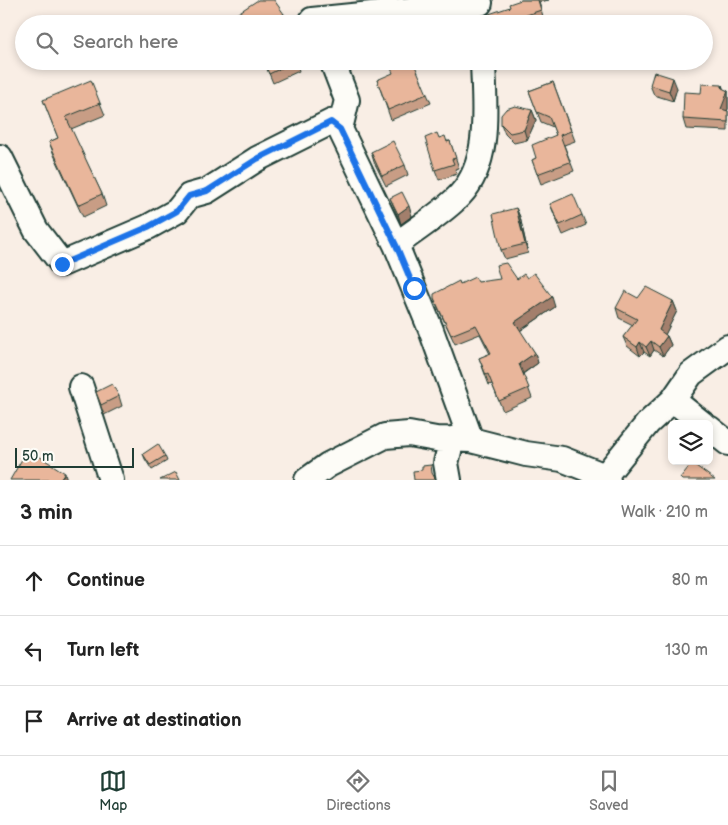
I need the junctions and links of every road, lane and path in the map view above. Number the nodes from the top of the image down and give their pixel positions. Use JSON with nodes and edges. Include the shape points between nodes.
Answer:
{"nodes":[{"id":1,"x":481,"y":9,"type":"edge"},
{"id":2,"x":310,"y":14,"type":"edge"},
{"id":3,"x":335,"y":70,"type":"edge"},
{"id":4,"x":483,"y":70,"type":"edge"},
{"id":5,"x":340,"y":129,"type":"junction"},
{"id":6,"x":0,"y":158,"type":"edge"},
{"id":7,"x":396,"y":245,"type":"junction"},
{"id":8,"x":728,"y":347,"type":"edge"},
{"id":9,"x":81,"y":386,"type":"dead end"},
{"id":10,"x":673,"y":400,"type":"junction"},
{"id":11,"x":698,"y":420,"type":"edge"},
{"id":12,"x":713,"y":431,"type":"edge"},
{"id":13,"x":462,"y":439,"type":"junction"},
{"id":14,"x":728,"y":443,"type":"edge"},
{"id":15,"x":606,"y":478,"type":"edge"},
{"id":16,"x":310,"y":479,"type":"edge"},
{"id":17,"x":111,"y":480,"type":"edge"},
{"id":18,"x":448,"y":480,"type":"edge"}],
"edges":[{"from":1,"to":2,"type":"street"},
{"from":3,"to":5,"type":"street","via":[[347,100]]},
{"from":4,"to":7,"type":"street","via":[[484,119],[479,165],[461,194]]},
{"from":5,"to":6,"type":"street","via":[[331,122],[257,159],[207,191],[189,196],[177,211],[148,227],[62,264],[36,230]]},
{"from":5,"to":7,"type":"street"},
{"from":7,"to":13,"type":"street","via":[[431,330]]},
{"from":8,"to":10,"type":"street","via":[[691,374]]},
{"from":9,"to":17,"type":"street"},
{"from":10,"to":11,"type":"street"},
{"from":10,"to":15,"type":"street","via":[[648,423]]},
{"from":12,"to":14,"type":"street"},
{"from":13,"to":15,"type":"street","via":[[562,459]]},
{"from":13,"to":16,"type":"street","via":[[408,434],[385,436]]},
{"from":13,"to":18,"type":"street","via":[[446,463]]}]}
